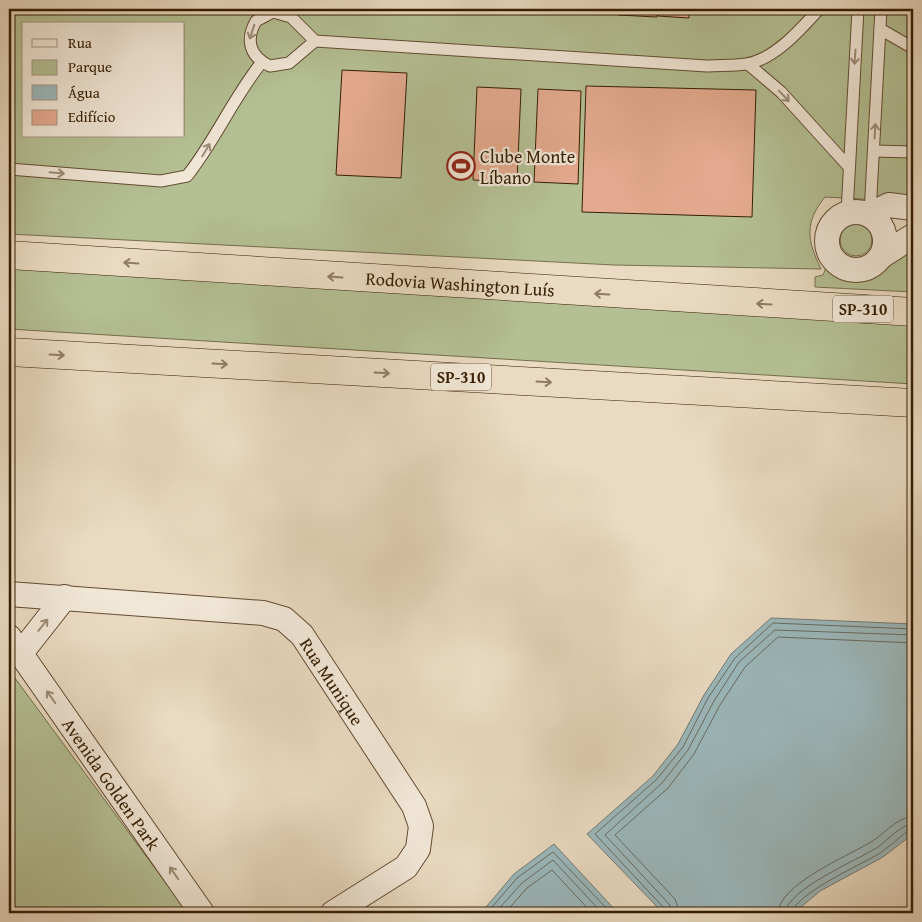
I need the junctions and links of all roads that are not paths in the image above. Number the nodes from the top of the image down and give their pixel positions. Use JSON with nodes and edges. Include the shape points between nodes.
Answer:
{"nodes":[{"id":1,"x":819,"y":9,"type":"edge"},
{"id":2,"x":858,"y":9,"type":"edge"},
{"id":3,"x":881,"y":9,"type":"edge"},
{"id":4,"x":272,"y":11,"type":"edge"},
{"id":5,"x":880,"y":29,"type":"junction"},
{"id":6,"x":315,"y":42,"type":"junction"},
{"id":7,"x":913,"y":48,"type":"edge"},
{"id":8,"x":262,"y":62,"type":"junction"},
{"id":9,"x":748,"y":64,"type":"junction"},
{"id":10,"x":874,"y":151,"type":"junction"},
{"id":11,"x":913,"y":152,"type":"edge"},
{"id":12,"x":849,"y":167,"type":"junction"},
{"id":13,"x":9,"y":169,"type":"edge"},
{"id":14,"x":913,"y":208,"type":"edge"},
{"id":15,"x":847,"y":213,"type":"junction"},
{"id":16,"x":870,"y":214,"type":"junction"},
{"id":17,"x":913,"y":236,"type":"edge"},
{"id":18,"x":9,"y":255,"type":"edge"},
{"id":19,"x":882,"y":255,"type":"junction"},
{"id":20,"x":913,"y":311,"type":"edge"},
{"id":21,"x":9,"y":352,"type":"edge"},
{"id":22,"x":913,"y":402,"type":"edge"},
{"id":23,"x":9,"y":594,"type":"edge"},
{"id":24,"x":65,"y":597,"type":"junction"},
{"id":25,"x":15,"y":645,"type":"edge"},
{"id":26,"x":202,"y":913,"type":"edge"},
{"id":27,"x":333,"y":913,"type":"edge"}],
"edges":[{"from":1,"to":9,"type":"lane","via":[[794,37],[772,53]]},
{"from":2,"to":12,"type":"lane","one_way":true},
{"from":3,"to":5,"type":"lane"},
{"from":4,"to":6,"type":"lane","via":[[291,17]]},
{"from":4,"to":8,"type":"lane","one_way":true,"via":[[256,21],[249,38],[250,48]]},
{"from":5,"to":7,"type":"lane"},
{"from":10,"to":5,"type":"lane","one_way":true},
{"from":6,"to":8,"type":"lane","via":[[289,63],[280,66]]},
{"from":6,"to":9,"type":"lane","via":[[706,66]]},
{"from":13,"to":8,"type":"lane","one_way":true,"via":[[160,181],[187,176]]},
{"from":9,"to":12,"type":"lane","one_way":true,"via":[[781,92]]},
{"from":10,"to":11,"type":"lane"},
{"from":10,"to":16,"type":"lane"},
{"from":12,"to":15,"type":"lane"},
{"from":14,"to":16,"type":"street","via":[[888,205]]},
{"from":15,"to":16,"type":"street"},
{"from":15,"to":19,"type":"street","via":[[833,223],[827,239],[831,256],[837,263],[862,270]]},
{"from":16,"to":19,"type":"street","via":[[882,225],[886,235]]},
{"from":17,"to":19,"type":"street"},
{"from":20,"to":18,"type":"highway","name":"Rodovia Washington Luís","number":"SP-310","one_way":true},
{"from":21,"to":22,"type":"highway","number":"SP-310","one_way":true},
{"from":23,"to":24,"type":"street","name":"Rua Munique"},
{"from":25,"to":24,"type":"street","one_way":true},
{"from":24,"to":27,"type":"street","name":"Rua Munique","via":[[263,613],[284,619],[302,634],[414,806],[421,826],[418,849],[406,867]]},
{"from":26,"to":25,"type":"street","name":"Avenida Golden Park","one_way":true}]}
